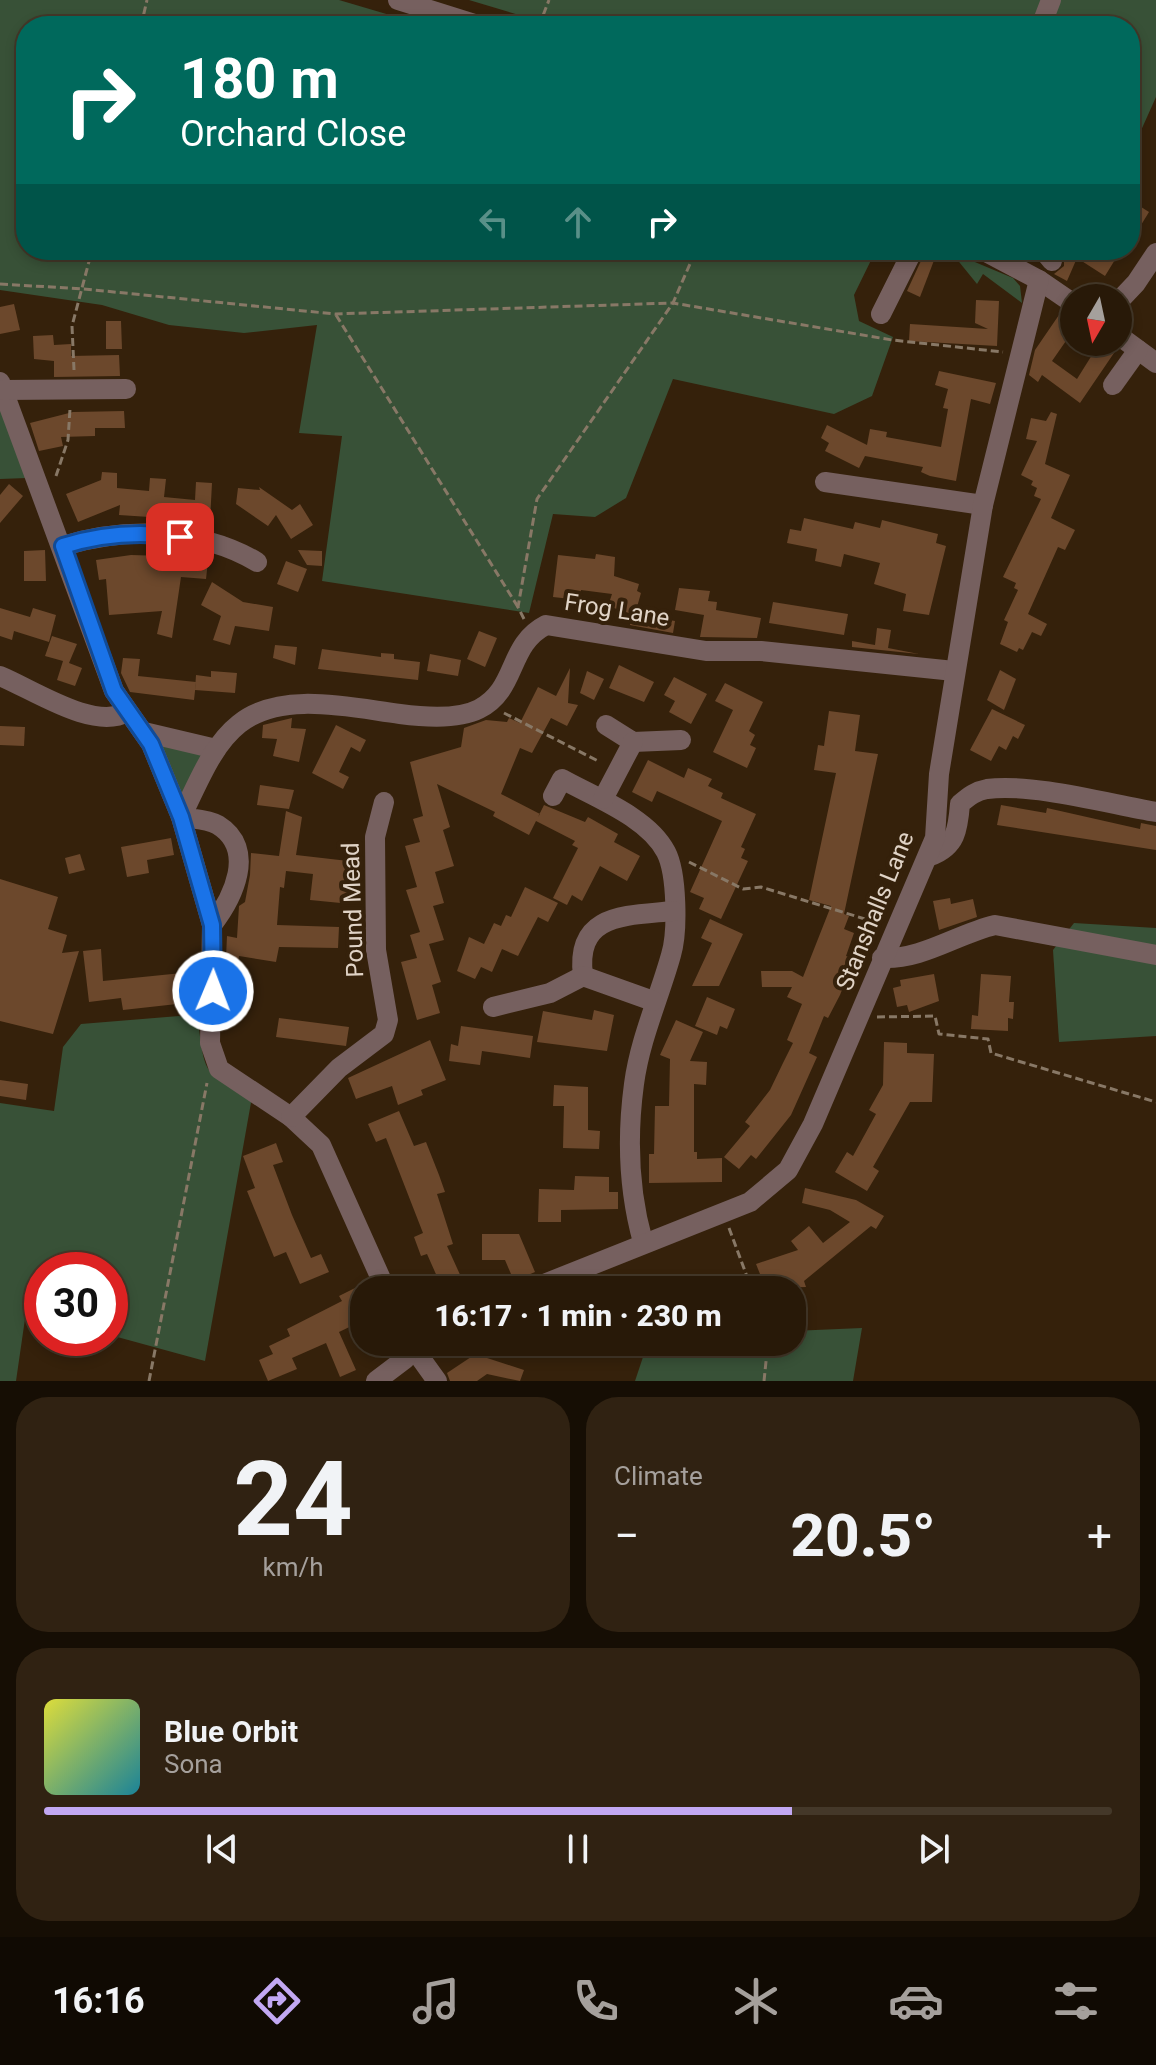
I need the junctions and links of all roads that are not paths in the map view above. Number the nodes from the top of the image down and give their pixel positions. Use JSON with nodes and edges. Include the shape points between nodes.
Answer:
{"nodes":[{"id":1,"x":398,"y":0,"type":"edge"},
{"id":2,"x":449,"y":16,"type":"edge"},
{"id":3,"x":1156,"y":253,"type":"edge"},
{"id":4,"x":908,"y":260,"type":"edge"},
{"id":5,"x":1002,"y":260,"type":"edge"},
{"id":6,"x":1039,"y":280,"type":"junction"},
{"id":7,"x":1132,"y":287,"type":"edge"},
{"id":8,"x":1060,"y":294,"type":"edge"},
{"id":9,"x":881,"y":314,"type":"dead end"},
{"id":10,"x":1132,"y":346,"type":"edge"},
{"id":11,"x":1138,"y":350,"type":"junction"},
{"id":12,"x":1156,"y":363,"type":"edge"},
{"id":13,"x":1113,"y":385,"type":"dead end"},
{"id":14,"x":2,"y":386,"type":"edge"},
{"id":15,"x":126,"y":389,"type":"dead end"},
{"id":16,"x":825,"y":482,"type":"dead end"},
{"id":17,"x":983,"y":505,"type":"junction"},
{"id":18,"x":251,"y":534,"type":"dead end"},
{"id":19,"x":63,"y":546,"type":"junction"},
{"id":20,"x":238,"y":551,"type":"junction"},
{"id":21,"x":257,"y":562,"type":"dead end"},
{"id":22,"x":954,"y":671,"type":"junction"},
{"id":23,"x":0,"y":676,"type":"edge"},
{"id":24,"x":127,"y":712,"type":"junction"},
{"id":25,"x":606,"y":725,"type":"dead end"},
{"id":26,"x":144,"y":732,"type":"junction"},
{"id":27,"x":681,"y":740,"type":"dead end"},
{"id":28,"x":633,"y":742,"type":"junction"},
{"id":29,"x":216,"y":749,"type":"junction"},
{"id":30,"x":553,"y":796,"type":"dead end"},
{"id":31,"x":603,"y":799,"type":"junction"},
{"id":32,"x":384,"y":802,"type":"dead end"},
{"id":33,"x":1156,"y":812,"type":"edge"},
{"id":34,"x":181,"y":817,"type":"junction"},
{"id":35,"x":930,"y":856,"type":"junction"},
{"id":36,"x":673,"y":911,"type":"junction"},
{"id":37,"x":212,"y":925,"type":"junction"},
{"id":38,"x":1156,"y":955,"type":"edge"},
{"id":39,"x":882,"y":958,"type":"junction"},
{"id":40,"x":583,"y":976,"type":"junction"},
{"id":41,"x":653,"y":1001,"type":"junction"},
{"id":42,"x":493,"y":1007,"type":"dead end"},
{"id":43,"x":291,"y":1117,"type":"junction"},
{"id":44,"x":643,"y":1242,"type":"junction"},
{"id":45,"x":380,"y":1276,"type":"edge"},
{"id":46,"x":562,"y":1276,"type":"edge"},
{"id":47,"x":406,"y":1356,"type":"edge"},
{"id":48,"x":420,"y":1356,"type":"edge"},
{"id":49,"x":376,"y":1381,"type":"edge"},
{"id":50,"x":437,"y":1381,"type":"edge"}],
"edges":[{"from":1,"to":2,"type":"street"},
{"from":3,"to":7,"type":"street"},
{"from":4,"to":9,"type":"street"},
{"from":5,"to":6,"type":"street"},
{"from":6,"to":8,"type":"street"},
{"from":6,"to":17,"type":"street","name":"Stanshalls Lane"},
{"from":10,"to":11,"type":"street"},
{"from":11,"to":12,"type":"street"},
{"from":11,"to":13,"type":"street"},
{"from":14,"to":15,"type":"street"},
{"from":14,"to":19,"type":"street"},
{"from":16,"to":17,"type":"street"},
{"from":17,"to":22,"type":"street","name":"Stanshalls Lane"},
{"from":18,"to":20,"type":"street"},
{"from":19,"to":20,"type":"street","via":[[94,536],[156,533]]},
{"from":19,"to":24,"type":"street","via":[[101,659]]},
{"from":20,"to":21,"type":"street"},
{"from":22,"to":29,"type":"street","name":"Frog Lane","via":[[761,651],[706,651],[546,625],[530,634],[499,694],[485,704],[417,717],[306,705],[266,710],[239,723]]},
{"from":22,"to":35,"type":"street","name":"Stanshalls Lane"},
{"from":23,"to":24,"type":"street","via":[[88,717],[114,720]]},
{"from":24,"to":26,"type":"street"},
{"from":25,"to":28,"type":"street"},
{"from":26,"to":29,"type":"street"},
{"from":26,"to":34,"type":"street"},
{"from":27,"to":28,"type":"street"},
{"from":28,"to":31,"type":"street"},
{"from":29,"to":34,"type":"street"},
{"from":30,"to":31,"type":"street","via":[[562,779]]},
{"from":31,"to":36,"type":"street","via":[[622,808],[665,850],[675,876]]},
{"from":32,"to":43,"type":"street","name":"Pound Mead","via":[[375,837],[376,950],[388,1020],[384,1034],[339,1068]]},
{"from":33,"to":35,"type":"street","via":[[1024,790],[986,789],[960,804],[956,837]]},
{"from":34,"to":37,"type":"street"},
{"from":34,"to":37,"type":"street","via":[[215,823],[227,832],[240,858],[225,909]]},
{"from":35,"to":39,"type":"street","name":"Stanshalls Lane"},
{"from":36,"to":40,"type":"street","via":[[619,916],[601,924],[588,935],[580,954]]},
{"from":36,"to":41,"type":"street","via":[[672,951]]},
{"from":37,"to":43,"type":"street","via":[[210,1043],[219,1069]]},
{"from":38,"to":39,"type":"street","via":[[995,925],[902,959]]},
{"from":39,"to":44,"type":"street","name":"Stanshalls Lane","via":[[861,1017],[788,1170],[750,1202]]},
{"from":40,"to":41,"type":"street"},
{"from":40,"to":42,"type":"street","via":[[550,993]]},
{"from":41,"to":44,"type":"street","via":[[631,1119],[633,1209]]},
{"from":43,"to":45,"type":"street","via":[[321,1145]]},
{"from":44,"to":46,"type":"street","name":"Stanshalls Lane"},
{"from":47,"to":49,"type":"street"},
{"from":48,"to":50,"type":"street"}]}
